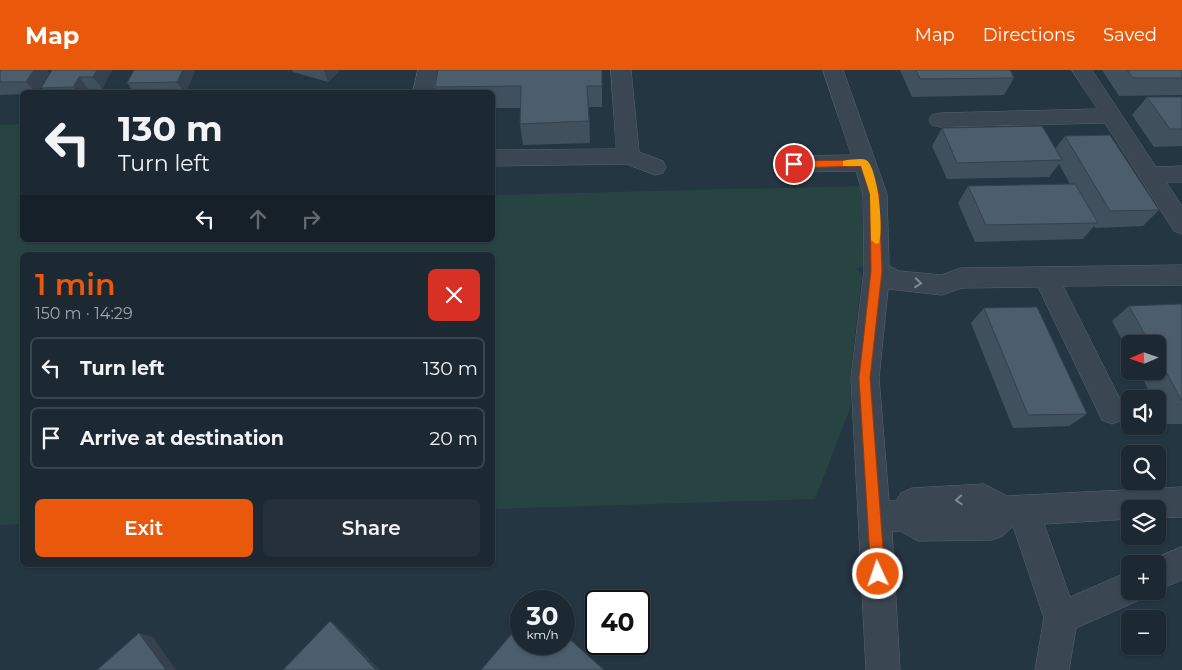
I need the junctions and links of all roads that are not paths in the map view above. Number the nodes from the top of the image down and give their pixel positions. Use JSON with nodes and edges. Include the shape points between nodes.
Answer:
{"nodes":[{"id":1,"x":428,"y":70,"type":"edge"},
{"id":2,"x":621,"y":70,"type":"edge"},
{"id":3,"x":833,"y":70,"type":"edge"},
{"id":4,"x":1082,"y":70,"type":"edge"},
{"id":5,"x":423,"y":90,"type":"edge"},
{"id":6,"x":1112,"y":116,"type":"junction"},
{"id":7,"x":940,"y":120,"type":"dead end"},
{"id":8,"x":628,"y":156,"type":"junction"},
{"id":9,"x":495,"y":158,"type":"edge"},
{"id":10,"x":864,"y":163,"type":"junction"},
{"id":11,"x":794,"y":164,"type":"dead end"},
{"id":12,"x":655,"y":167,"type":"dead end"},
{"id":13,"x":1182,"y":174,"type":"edge"},
{"id":14,"x":1149,"y":175,"type":"junction"},
{"id":15,"x":1182,"y":225,"type":"edge"},
{"id":16,"x":877,"y":271,"type":"junction"},
{"id":17,"x":1182,"y":275,"type":"edge"},
{"id":18,"x":1046,"y":277,"type":"junction"},
{"id":19,"x":1112,"y":411,"type":"dead end"},
{"id":20,"x":1182,"y":502,"type":"edge"},
{"id":21,"x":1014,"y":510,"type":"junction"},
{"id":22,"x":875,"y":516,"type":"junction"},
{"id":23,"x":1182,"y":563,"type":"edge"},
{"id":24,"x":1166,"y":570,"type":"edge"},
{"id":25,"x":1121,"y":590,"type":"edge"},
{"id":26,"x":1061,"y":618,"type":"junction"},
{"id":27,"x":883,"y":670,"type":"edge"},
{"id":28,"x":1052,"y":670,"type":"edge"}],
"edges":[{"from":1,"to":5,"type":"street"},
{"from":2,"to":8,"type":"street"},
{"from":3,"to":10,"type":"street"},
{"from":4,"to":6,"type":"street"},
{"from":6,"to":7,"type":"street"},
{"from":6,"to":14,"type":"street"},
{"from":8,"to":9,"type":"street"},
{"from":8,"to":12,"type":"street"},
{"from":10,"to":11,"type":"street"},
{"from":10,"to":16,"type":"street","via":[[875,194]]},
{"from":13,"to":14,"type":"street"},
{"from":14,"to":15,"type":"street"},
{"from":16,"to":18,"type":"street","via":[[895,281],[942,286],[961,278]]},
{"from":16,"to":22,"type":"street","via":[[865,378]]},
{"from":17,"to":18,"type":"street"},
{"from":18,"to":19,"type":"street"},
{"from":20,"to":21,"type":"street"},
{"from":21,"to":22,"type":"street","via":[[992,525],[918,526],[905,516]]},
{"from":21,"to":26,"type":"street"},
{"from":22,"to":27,"type":"street"},
{"from":23,"to":24,"type":"street"},
{"from":25,"to":26,"type":"street"},
{"from":26,"to":28,"type":"street"}]}
